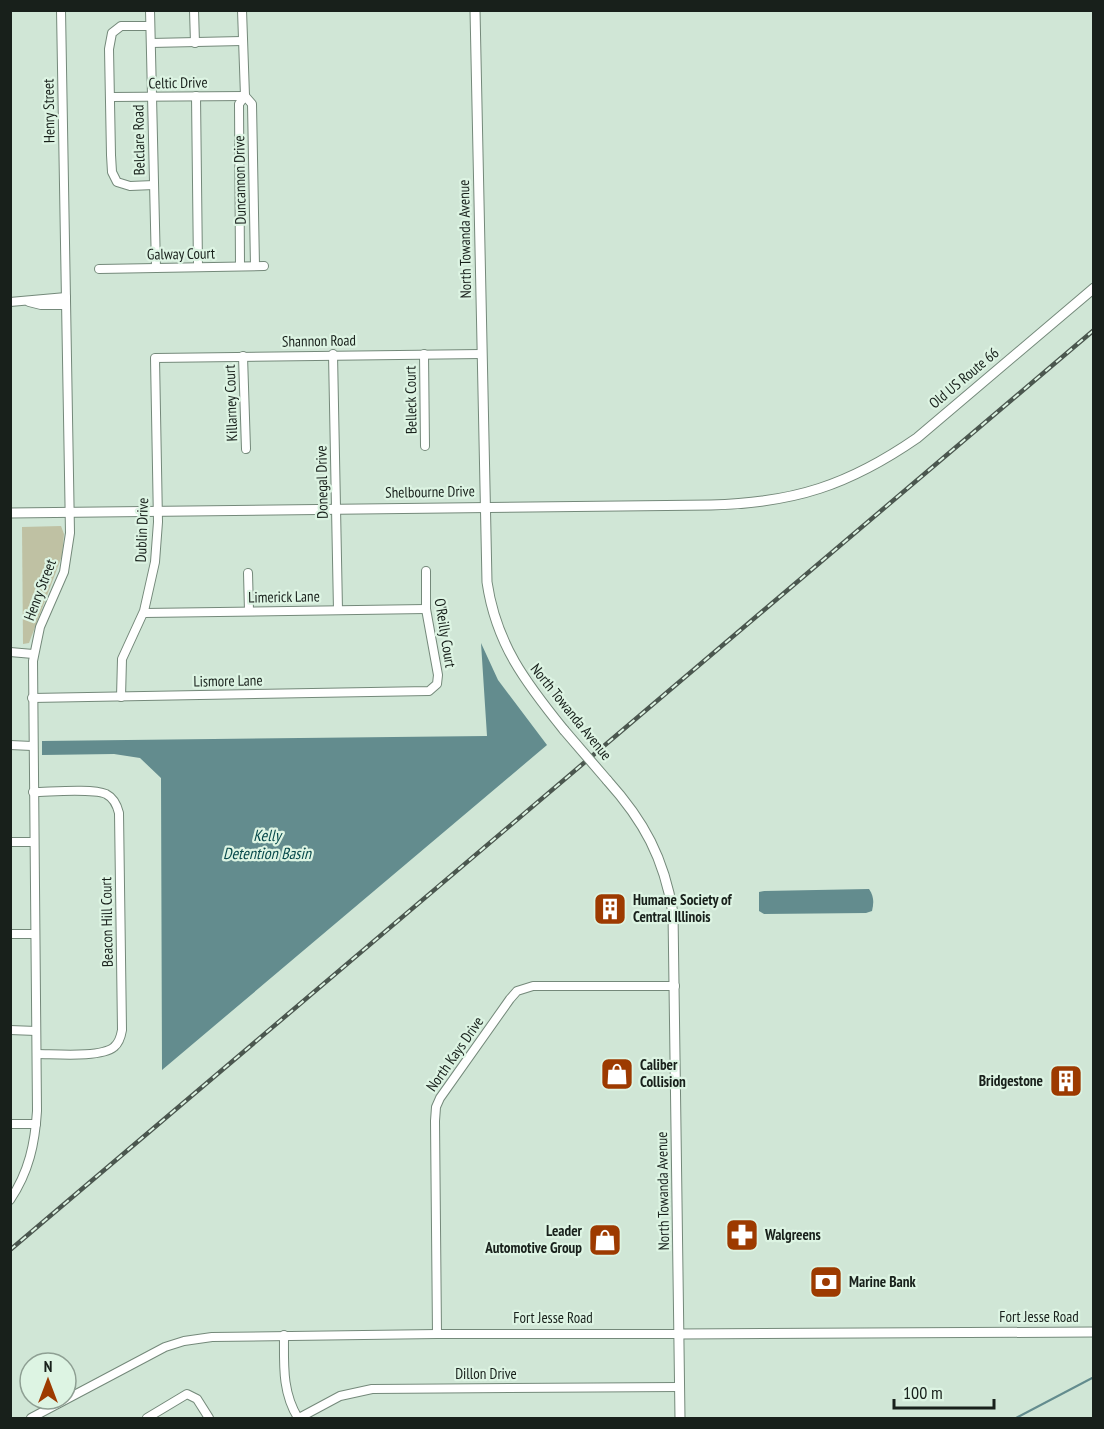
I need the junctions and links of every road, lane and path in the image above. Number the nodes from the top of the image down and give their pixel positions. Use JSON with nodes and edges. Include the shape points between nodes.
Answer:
{"nodes":[{"id":1,"x":61,"y":10,"type":"edge"},
{"id":2,"x":150,"y":10,"type":"edge"},
{"id":3,"x":194,"y":10,"type":"edge"},
{"id":4,"x":242,"y":10,"type":"edge"},
{"id":5,"x":475,"y":10,"type":"edge"},
{"id":6,"x":150,"y":26,"type":"junction"},
{"id":7,"x":242,"y":41,"type":"junction"},
{"id":8,"x":151,"y":43,"type":"junction"},
{"id":9,"x":195,"y":43,"type":"junction"},
{"id":10,"x":196,"y":96,"type":"junction"},
{"id":11,"x":245,"y":96,"type":"junction"},
{"id":12,"x":111,"y":97,"type":"junction"},
{"id":13,"x":152,"y":97,"type":"junction"},
{"id":14,"x":154,"y":185,"type":"junction"},
{"id":15,"x":240,"y":266,"type":"junction"},
{"id":16,"x":255,"y":266,"type":"junction"},
{"id":17,"x":264,"y":266,"type":"dead end"},
{"id":18,"x":198,"y":267,"type":"junction"},
{"id":19,"x":156,"y":268,"type":"junction"},
{"id":20,"x":99,"y":269,"type":"dead end"},
{"id":21,"x":1094,"y":288,"type":"edge"},
{"id":22,"x":66,"y":301,"type":"junction"},
{"id":23,"x":10,"y":302,"type":"edge"},
{"id":24,"x":333,"y":354,"type":"junction"},
{"id":25,"x":423,"y":354,"type":"junction"},
{"id":26,"x":482,"y":354,"type":"junction"},
{"id":27,"x":243,"y":356,"type":"junction"},
{"id":28,"x":155,"y":358,"type":"joint"},
{"id":29,"x":425,"y":446,"type":"dead end"},
{"id":30,"x":246,"y":448,"type":"dead end"},
{"id":31,"x":847,"y":479,"type":"joint"},
{"id":32,"x":485,"y":507,"type":"junction"},
{"id":33,"x":336,"y":509,"type":"junction"},
{"id":34,"x":158,"y":511,"type":"junction"},
{"id":35,"x":70,"y":512,"type":"junction"},
{"id":36,"x":10,"y":513,"type":"edge"},
{"id":37,"x":426,"y":571,"type":"dead end"},
{"id":38,"x":248,"y":573,"type":"dead end"},
{"id":39,"x":426,"y":609,"type":"junction"},
{"id":40,"x":338,"y":610,"type":"junction"},
{"id":41,"x":249,"y":611,"type":"junction"},
{"id":42,"x":144,"y":613,"type":"junction"},
{"id":43,"x":10,"y":652,"type":"edge"},
{"id":44,"x":33,"y":654,"type":"junction"},
{"id":45,"x":425,"y":692,"type":"joint"},
{"id":46,"x":121,"y":697,"type":"junction"},
{"id":47,"x":32,"y":698,"type":"junction"},
{"id":48,"x":10,"y":745,"type":"edge"},
{"id":49,"x":32,"y":746,"type":"junction"},
{"id":50,"x":33,"y":792,"type":"junction"},
{"id":51,"x":10,"y":842,"type":"edge"},
{"id":52,"x":34,"y":842,"type":"junction"},
{"id":53,"x":10,"y":934,"type":"edge"},
{"id":54,"x":35,"y":934,"type":"junction"},
{"id":55,"x":675,"y":986,"type":"junction"},
{"id":56,"x":10,"y":1030,"type":"edge"},
{"id":57,"x":36,"y":1031,"type":"junction"},
{"id":58,"x":37,"y":1054,"type":"junction"},
{"id":59,"x":10,"y":1124,"type":"edge"},
{"id":60,"x":36,"y":1124,"type":"junction"},
{"id":61,"x":10,"y":1200,"type":"edge"},
{"id":62,"x":1094,"y":1332,"type":"edge"},
{"id":63,"x":437,"y":1334,"type":"junction"},
{"id":64,"x":680,"y":1334,"type":"junction"},
{"id":65,"x":284,"y":1335,"type":"junction"},
{"id":66,"x":680,"y":1387,"type":"junction"},
{"id":67,"x":31,"y":1419,"type":"edge"},
{"id":68,"x":147,"y":1419,"type":"edge"},
{"id":69,"x":209,"y":1419,"type":"edge"},
{"id":70,"x":298,"y":1419,"type":"edge"},
{"id":71,"x":680,"y":1419,"type":"edge"}],
"edges":[{"from":1,"to":22,"type":"street","name":"Henry Street"},
{"from":2,"to":6,"type":"street","name":"Belclare Road"},
{"from":3,"to":9,"type":"street"},
{"from":4,"to":7,"type":"street","name":"Duncannon Drive"},
{"from":5,"to":26,"type":"main road","name":"North Towanda Avenue"},
{"from":6,"to":8,"type":"street","name":"Belclare Road"},
{"from":6,"to":12,"type":"street","via":[[121,26],[112,33]]},
{"from":7,"to":9,"type":"street"},
{"from":7,"to":11,"type":"street","name":"Duncannon Drive"},
{"from":8,"to":9,"type":"street"},
{"from":8,"to":13,"type":"street","name":"Belclare Road"},
{"from":10,"to":11,"type":"street","name":"Celtic Drive"},
{"from":10,"to":13,"type":"street","name":"Celtic Drive"},
{"from":10,"to":18,"type":"street"},
{"from":11,"to":15,"type":"street","name":"Duncannon Drive","via":[[239,104]]},
{"from":11,"to":16,"type":"street","name":"Duncannon Drive","via":[[252,104]]},
{"from":12,"to":13,"type":"street","name":"Celtic Drive"},
{"from":12,"to":14,"type":"street","via":[[112,172],[117,182]]},
{"from":13,"to":14,"type":"street","name":"Belclare Road"},
{"from":14,"to":19,"type":"street","name":"Belclare Road"},
{"from":15,"to":16,"type":"street","name":"Galway Court"},
{"from":15,"to":18,"type":"street","name":"Galway Court"},
{"from":16,"to":17,"type":"street","name":"Galway Court"},
{"from":18,"to":19,"type":"street","name":"Galway Court"},
{"from":19,"to":20,"type":"street","name":"Galway Court"},
{"from":21,"to":31,"type":"main road","name":"Old US Route 66","via":[[917,438]]},
{"from":22,"to":23,"type":"street","via":[[41,305]]},
{"from":22,"to":35,"type":"street","name":"Henry Street"},
{"from":24,"to":25,"type":"street","name":"Shannon Road"},
{"from":24,"to":27,"type":"street","name":"Shannon Road"},
{"from":24,"to":33,"type":"street","name":"Donegal Drive"},
{"from":25,"to":26,"type":"street","name":"Shannon Road"},
{"from":25,"to":29,"type":"street","name":"Belleck Court"},
{"from":26,"to":32,"type":"main road","name":"North Towanda Avenue"},
{"from":27,"to":28,"type":"street","name":"Shannon Road"},
{"from":27,"to":30,"type":"street","name":"Killarney Court"},
{"from":28,"to":34,"type":"street","name":"Dublin Drive"},
{"from":31,"to":32,"type":"main road","name":"Shelbourne Drive","via":[[789,498],[752,503]]},
{"from":32,"to":33,"type":"main road","name":"Shelbourne Drive"},
{"from":32,"to":55,"type":"main road","name":"North Towanda Avenue","bridge":true,"via":[[487,582],[499,630],[525,681],[624,798],[649,836],[666,878],[673,913]]},
{"from":33,"to":34,"type":"main road","name":"Shelbourne Drive"},
{"from":33,"to":40,"type":"street","name":"Donegal Drive"},
{"from":34,"to":35,"type":"main road","name":"Shelbourne Drive"},
{"from":34,"to":42,"type":"street","name":"Dublin Drive","via":[[155,562]]},
{"from":35,"to":36,"type":"main road","name":"Shelbourne Drive"},
{"from":35,"to":44,"type":"street","name":"Henry Street","via":[[64,572],[40,627]]},
{"from":37,"to":39,"type":"street","name":"O'Reilly Court"},
{"from":38,"to":41,"type":"street"},
{"from":39,"to":40,"type":"street","name":"Limerick Lane"},
{"from":39,"to":45,"type":"street","name":"O'Reilly Court","via":[[438,680]]},
{"from":40,"to":41,"type":"street","name":"Limerick Lane"},
{"from":41,"to":42,"type":"street","name":"Limerick Lane"},
{"from":42,"to":46,"type":"street","name":"Dublin Drive","via":[[122,659]]},
{"from":43,"to":44,"type":"street"},
{"from":44,"to":47,"type":"street","name":"Henry Street"},
{"from":45,"to":46,"type":"street","name":"Lismore Lane"},
{"from":46,"to":47,"type":"street","name":"Lismore Lane"},
{"from":47,"to":49,"type":"street","name":"Henry Street"},
{"from":48,"to":49,"type":"street"},
{"from":49,"to":50,"type":"street","name":"Henry Street"},
{"from":50,"to":52,"type":"street","name":"Henry Street"},
{"from":50,"to":58,"type":"street","name":"Beacon Hill Court","via":[[97,792],[109,796],[119,813],[122,1030],[118,1042],[101,1053]]},
{"from":51,"to":52,"type":"street"},
{"from":52,"to":54,"type":"street","name":"Henry Street"},
{"from":53,"to":54,"type":"street"},
{"from":54,"to":57,"type":"street","name":"Henry Street"},
{"from":55,"to":63,"type":"street","name":"North Kays Drive","via":[[522,988],[510,999],[440,1098],[435,1121]]},
{"from":55,"to":64,"type":"main road","name":"North Towanda Avenue"},
{"from":56,"to":57,"type":"street"},
{"from":57,"to":58,"type":"street","name":"Henry Street"},
{"from":58,"to":60,"type":"street","name":"Henry Street"},
{"from":59,"to":60,"type":"street"},
{"from":60,"to":61,"type":"street","name":"Henry Street","via":[[24,1176]]},
{"from":62,"to":64,"type":"main road","name":"Fort Jesse Road"},
{"from":63,"to":64,"type":"street","name":"Fort Jesse Road"},
{"from":63,"to":65,"type":"street","name":"Fort Jesse Road"},
{"from":64,"to":66,"type":"main road","name":"North Towanda Avenue"},
{"from":65,"to":67,"type":"street","name":"Fort Jesse Road","via":[[212,1336],[165,1347]]},
{"from":65,"to":70,"type":"street","via":[[284,1384]]},
{"from":66,"to":70,"type":"street","name":"Dillon Drive","via":[[372,1389],[340,1396]]},
{"from":66,"to":71,"type":"main road","name":"North Towanda Avenue"},
{"from":68,"to":69,"type":"street","via":[[191,1394]]}]}
